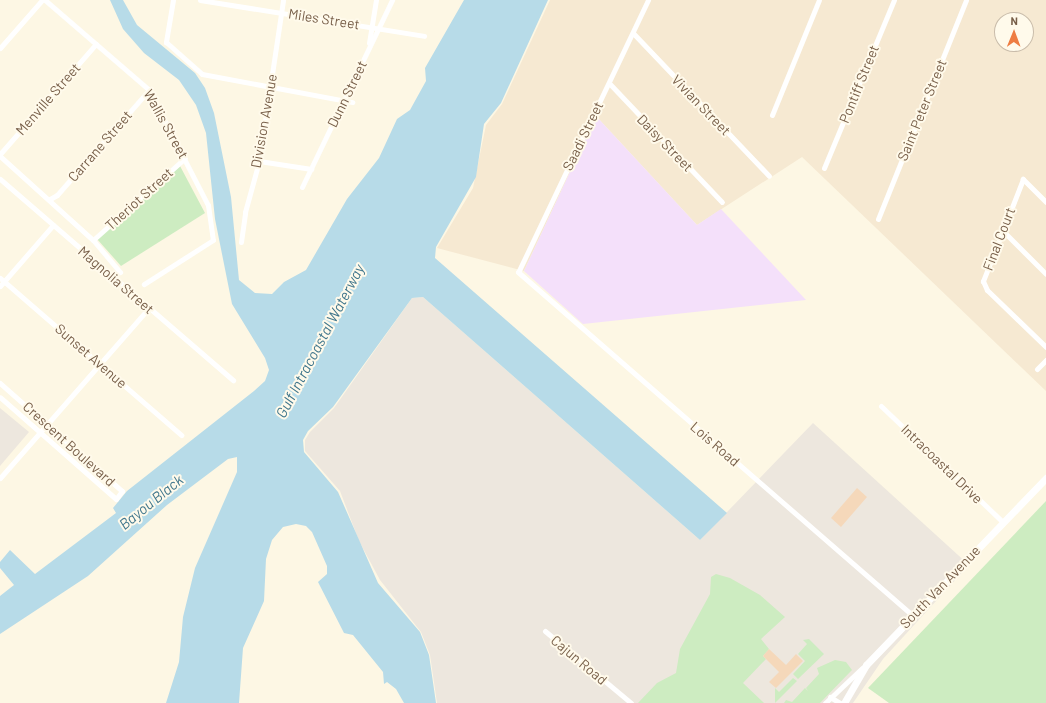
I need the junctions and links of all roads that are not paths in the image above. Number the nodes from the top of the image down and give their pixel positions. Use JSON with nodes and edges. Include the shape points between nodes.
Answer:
{"nodes":[{"id":1,"x":43,"y":0,"type":"edge"},
{"id":2,"x":173,"y":0,"type":"edge"},
{"id":3,"x":200,"y":0,"type":"edge"},
{"id":4,"x":283,"y":0,"type":"edge"},
{"id":5,"x":376,"y":0,"type":"edge"},
{"id":6,"x":392,"y":0,"type":"edge"},
{"id":7,"x":648,"y":0,"type":"edge"},
{"id":8,"x":819,"y":0,"type":"edge"},
{"id":9,"x":894,"y":0,"type":"edge"},
{"id":10,"x":966,"y":0,"type":"edge"},
{"id":11,"x":281,"y":12,"type":"junction"},
{"id":12,"x":371,"y":27,"type":"junction"},
{"id":13,"x":378,"y":28,"type":"junction"},
{"id":14,"x":633,"y":33,"type":"junction"},
{"id":15,"x":424,"y":36,"type":"dead end"},
{"id":16,"x":96,"y":44,"type":"junction"},
{"id":17,"x":0,"y":48,"type":"edge"},
{"id":18,"x":368,"y":50,"type":"junction"},
{"id":19,"x":609,"y":83,"type":"junction"},
{"id":20,"x":270,"y":86,"type":"junction"},
{"id":21,"x":148,"y":91,"type":"junction"},
{"id":22,"x":345,"y":98,"type":"junction"},
{"id":23,"x":352,"y":102,"type":"dead end"},
{"id":24,"x":772,"y":115,"type":"dead end"},
{"id":25,"x":0,"y":155,"type":"edge"},
{"id":26,"x":185,"y":158,"type":"junction"},
{"id":27,"x":259,"y":161,"type":"junction"},
{"id":28,"x":824,"y":168,"type":"dead end"},
{"id":29,"x":311,"y":169,"type":"junction"},
{"id":30,"x":769,"y":176,"type":"dead end"},
{"id":31,"x":0,"y":179,"type":"edge"},
{"id":32,"x":302,"y":187,"type":"dead end"},
{"id":33,"x":50,"y":198,"type":"junction"},
{"id":34,"x":722,"y":202,"type":"dead end"},
{"id":35,"x":1046,"y":202,"type":"edge"},
{"id":36,"x":878,"y":220,"type":"dead end"},
{"id":37,"x":53,"y":225,"type":"junction"},
{"id":38,"x":1002,"y":230,"type":"junction"},
{"id":39,"x":93,"y":240,"type":"junction"},
{"id":40,"x":241,"y":242,"type":"dead end"},
{"id":41,"x":120,"y":272,"type":"dead end"},
{"id":42,"x":518,"y":272,"type":"joint"},
{"id":43,"x":1046,"y":274,"type":"edge"},
{"id":44,"x":1,"y":282,"type":"edge"},
{"id":45,"x":144,"y":284,"type":"dead end"},
{"id":46,"x":149,"y":308,"type":"junction"},
{"id":47,"x":1046,"y":347,"type":"edge"},
{"id":48,"x":1046,"y":360,"type":"edge"},
{"id":49,"x":100,"y":364,"type":"junction"},
{"id":50,"x":1037,"y":369,"type":"dead end"},
{"id":51,"x":233,"y":380,"type":"dead end"},
{"id":52,"x":0,"y":383,"type":"edge"},
{"id":53,"x":0,"y":397,"type":"edge"},
{"id":54,"x":881,"y":406,"type":"dead end"},
{"id":55,"x":47,"y":424,"type":"junction"},
{"id":56,"x":40,"y":432,"type":"junction"},
{"id":57,"x":181,"y":435,"type":"dead end"},
{"id":58,"x":0,"y":478,"type":"edge"},
{"id":59,"x":1046,"y":478,"type":"edge"},
{"id":60,"x":1003,"y":522,"type":"junction"},
{"id":61,"x":912,"y":615,"type":"junction"},
{"id":62,"x":545,"y":631,"type":"dead end"},
{"id":63,"x":866,"y":665,"type":"junction"},
{"id":64,"x":830,"y":697,"type":"junction"},
{"id":65,"x":631,"y":703,"type":"edge"},
{"id":66,"x":825,"y":703,"type":"edge"},
{"id":67,"x":840,"y":703,"type":"edge"},
{"id":68,"x":844,"y":703,"type":"edge"}],
"edges":[{"from":1,"to":16,"type":"street","name":"Wallis Street"},
{"from":1,"to":17,"type":"street"},
{"from":2,"to":20,"type":"street","via":[[166,42],[202,74]]},
{"from":3,"to":11,"type":"street","name":"Miles Street"},
{"from":4,"to":11,"type":"street","name":"Division Avenue"},
{"from":5,"to":12,"type":"street"},
{"from":6,"to":13,"type":"street","name":"Dunn Street"},
{"from":7,"to":14,"type":"street","name":"Saadi Street"},
{"from":8,"to":24,"type":"street"},
{"from":9,"to":28,"type":"street","name":"Pontiff Street"},
{"from":10,"to":36,"type":"street","name":"Saint Peter Street"},
{"from":11,"to":12,"type":"street","name":"Miles Street"},
{"from":11,"to":20,"type":"street","name":"Division Avenue"},
{"from":12,"to":13,"type":"street","name":"Miles Street"},
{"from":12,"to":18,"type":"street"},
{"from":13,"to":15,"type":"street","name":"Miles Street"},
{"from":13,"to":18,"type":"street","name":"Dunn Street"},
{"from":14,"to":19,"type":"street","name":"Saadi Street"},
{"from":14,"to":30,"type":"street","name":"Vivian Street"},
{"from":16,"to":21,"type":"street","name":"Wallis Street"},
{"from":16,"to":25,"type":"street","name":"Menville Street"},
{"from":18,"to":22,"type":"street","name":"Dunn Street"},
{"from":19,"to":34,"type":"street","name":"Daisy Street"},
{"from":19,"to":42,"type":"street","name":"Saadi Street"},
{"from":20,"to":22,"type":"street"},
{"from":20,"to":27,"type":"street","name":"Division Avenue"},
{"from":21,"to":26,"type":"street","name":"Wallis Street"},
{"from":21,"to":33,"type":"street","name":"Carrane Street","via":[[57,195]]},
{"from":22,"to":23,"type":"street"},
{"from":22,"to":29,"type":"street","name":"Dunn Street"},
{"from":25,"to":33,"type":"street"},
{"from":26,"to":39,"type":"street","name":"Theriot Street"},
{"from":26,"to":45,"type":"street","name":"Wallis Street","via":[[208,204],[213,240]]},
{"from":27,"to":29,"type":"street"},
{"from":27,"to":40,"type":"street","name":"Division Avenue","via":[[245,212]]},
{"from":29,"to":32,"type":"street","name":"Dunn Street"},
{"from":31,"to":37,"type":"street","name":"Magnolia Street"},
{"from":33,"to":39,"type":"street"},
{"from":35,"to":38,"type":"street","name":"Final Court","via":[[1023,179]]},
{"from":37,"to":44,"type":"street"},
{"from":37,"to":46,"type":"street","name":"Magnolia Street"},
{"from":38,"to":43,"type":"street"},
{"from":38,"to":47,"type":"street","name":"Final Court","via":[[983,284]]},
{"from":39,"to":41,"type":"street"},
{"from":42,"to":61,"type":"street","name":"Lois Road"},
{"from":44,"to":49,"type":"street","name":"Sunset Avenue"},
{"from":46,"to":49,"type":"street"},
{"from":46,"to":51,"type":"street","name":"Magnolia Street"},
{"from":48,"to":50,"type":"street"},
{"from":49,"to":55,"type":"street"},
{"from":49,"to":57,"type":"street","name":"Sunset Avenue"},
{"from":52,"to":55,"type":"street","name":"Crescent Boulevard"},
{"from":53,"to":56,"type":"street","name":"Crescent Boulevard"},
{"from":54,"to":60,"type":"street","name":"Intracoastal Drive"},
{"from":55,"to":56,"type":"street"},
{"from":55,"to":56,"type":"street","name":"Crescent Boulevard","via":[[122,491],[116,499]]},
{"from":56,"to":58,"type":"street"},
{"from":59,"to":60,"type":"main road","name":"South Van Avenue"},
{"from":60,"to":61,"type":"main road","name":"South Van Avenue"},
{"from":61,"to":63,"type":"main road","name":"South Van Avenue"},
{"from":62,"to":65,"type":"street","name":"Cajun Road"},
{"from":63,"to":64,"type":"street"},
{"from":63,"to":68,"type":"main road","name":"South Van Avenue"},
{"from":64,"to":66,"type":"street"},
{"from":64,"to":67,"type":"street"}]}
